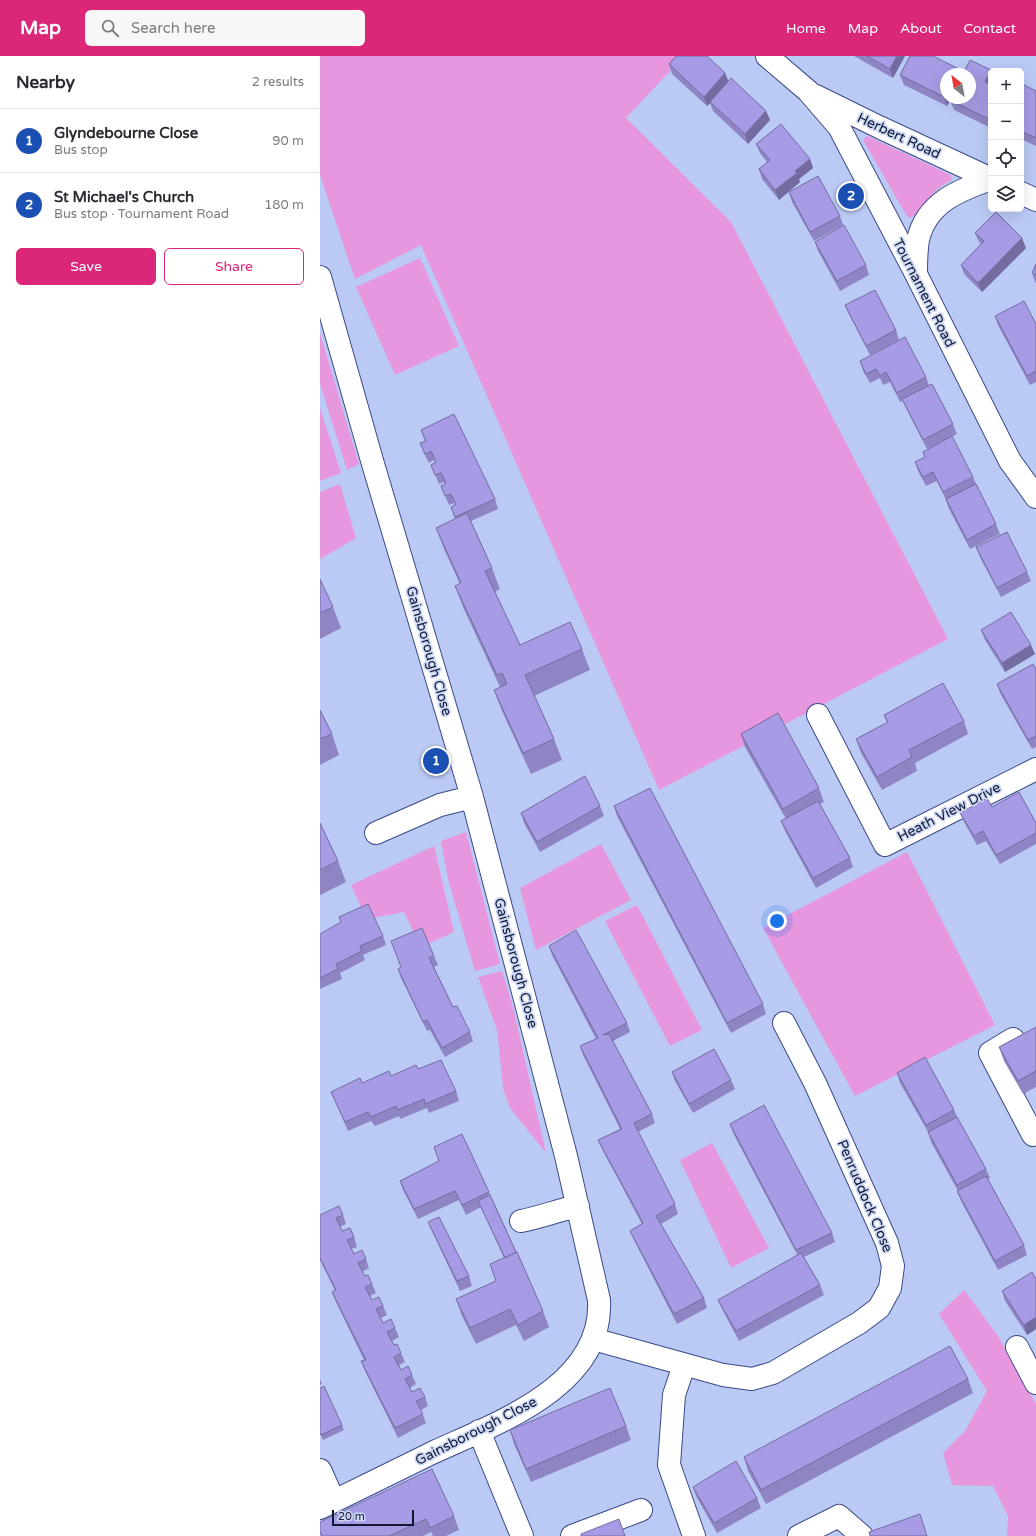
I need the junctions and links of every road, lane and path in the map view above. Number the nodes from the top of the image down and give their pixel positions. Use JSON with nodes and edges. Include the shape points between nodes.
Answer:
{"nodes":[{"id":1,"x":766,"y":56,"type":"edge"},
{"id":2,"x":808,"y":91,"type":"junction"},
{"id":3,"x":988,"y":178,"type":"edge"},
{"id":4,"x":988,"y":180,"type":"edge"},
{"id":5,"x":1024,"y":194,"type":"edge"},
{"id":6,"x":1036,"y":200,"type":"edge"},
{"id":7,"x":916,"y":274,"type":"junction"},
{"id":8,"x":320,"y":276,"type":"edge"},
{"id":9,"x":1036,"y":497,"type":"edge"},
{"id":10,"x":818,"y":715,"type":"dead end"},
{"id":11,"x":1036,"y":768,"type":"edge"},
{"id":12,"x":472,"y":797,"type":"junction"},
{"id":13,"x":376,"y":833,"type":"dead end"},
{"id":14,"x":784,"y":1023,"type":"dead end"},
{"id":15,"x":1013,"y":1039,"type":"edge"},
{"id":16,"x":1035,"y":1134,"type":"edge"},
{"id":17,"x":578,"y":1206,"type":"junction"},
{"id":18,"x":521,"y":1220,"type":"dead end"},
{"id":19,"x":593,"y":1339,"type":"junction"},
{"id":20,"x":1017,"y":1347,"type":"dead end"},
{"id":21,"x":684,"y":1365,"type":"junction"},
{"id":22,"x":1036,"y":1383,"type":"edge"},
{"id":23,"x":479,"y":1431,"type":"junction"},
{"id":24,"x":320,"y":1470,"type":"edge"},
{"id":25,"x":327,"y":1504,"type":"edge"},
{"id":26,"x":641,"y":1510,"type":"dead end"},
{"id":27,"x":522,"y":1536,"type":"edge"},
{"id":28,"x":572,"y":1536,"type":"edge"},
{"id":29,"x":694,"y":1536,"type":"edge"},
{"id":30,"x":799,"y":1536,"type":"edge"},
{"id":31,"x":862,"y":1536,"type":"edge"}],
"edges":[{"from":1,"to":2,"type":"street"},
{"from":2,"to":3,"type":"street","name":"Herbert Road"},
{"from":2,"to":7,"type":"street","name":"Tournament Road","via":[[838,127]]},
{"from":4,"to":7,"type":"street","via":[[961,189],[942,202],[927,217],[918,240]]},
{"from":5,"to":6,"type":"street"},
{"from":7,"to":9,"type":"street","name":"Tournament Road","via":[[1010,461]]},
{"from":8,"to":12,"type":"street","name":"Gainsborough Close"},
{"from":10,"to":11,"type":"street","name":"Heath View Drive","via":[[885,845]]},
{"from":12,"to":13,"type":"street","via":[[440,805]]},
{"from":12,"to":17,"type":"street","name":"Gainsborough Close"},
{"from":14,"to":21,"type":"street","name":"Penruddock Close","via":[[888,1243],[893,1266],[890,1288],[879,1308],[859,1323],[773,1373],[752,1379],[723,1376]]},
{"from":15,"to":16,"type":"street","via":[[990,1053]]},
{"from":17,"to":18,"type":"street","via":[[542,1217]]},
{"from":17,"to":19,"type":"street","name":"Gainsborough Close","via":[[599,1300],[598,1324]]},
{"from":19,"to":21,"type":"street","name":"Penruddock Close"},
{"from":19,"to":23,"type":"street","name":"Gainsborough Close","via":[[570,1373],[552,1390],[536,1402]]},
{"from":20,"to":22,"type":"street"},
{"from":21,"to":29,"type":"street","via":[[674,1396],[669,1465]]},
{"from":23,"to":25,"type":"street","name":"Gainsborough Close"},
{"from":23,"to":27,"type":"street"},
{"from":24,"to":25,"type":"street"},
{"from":26,"to":28,"type":"street"},
{"from":30,"to":31,"type":"street","via":[[839,1516]]}]}
